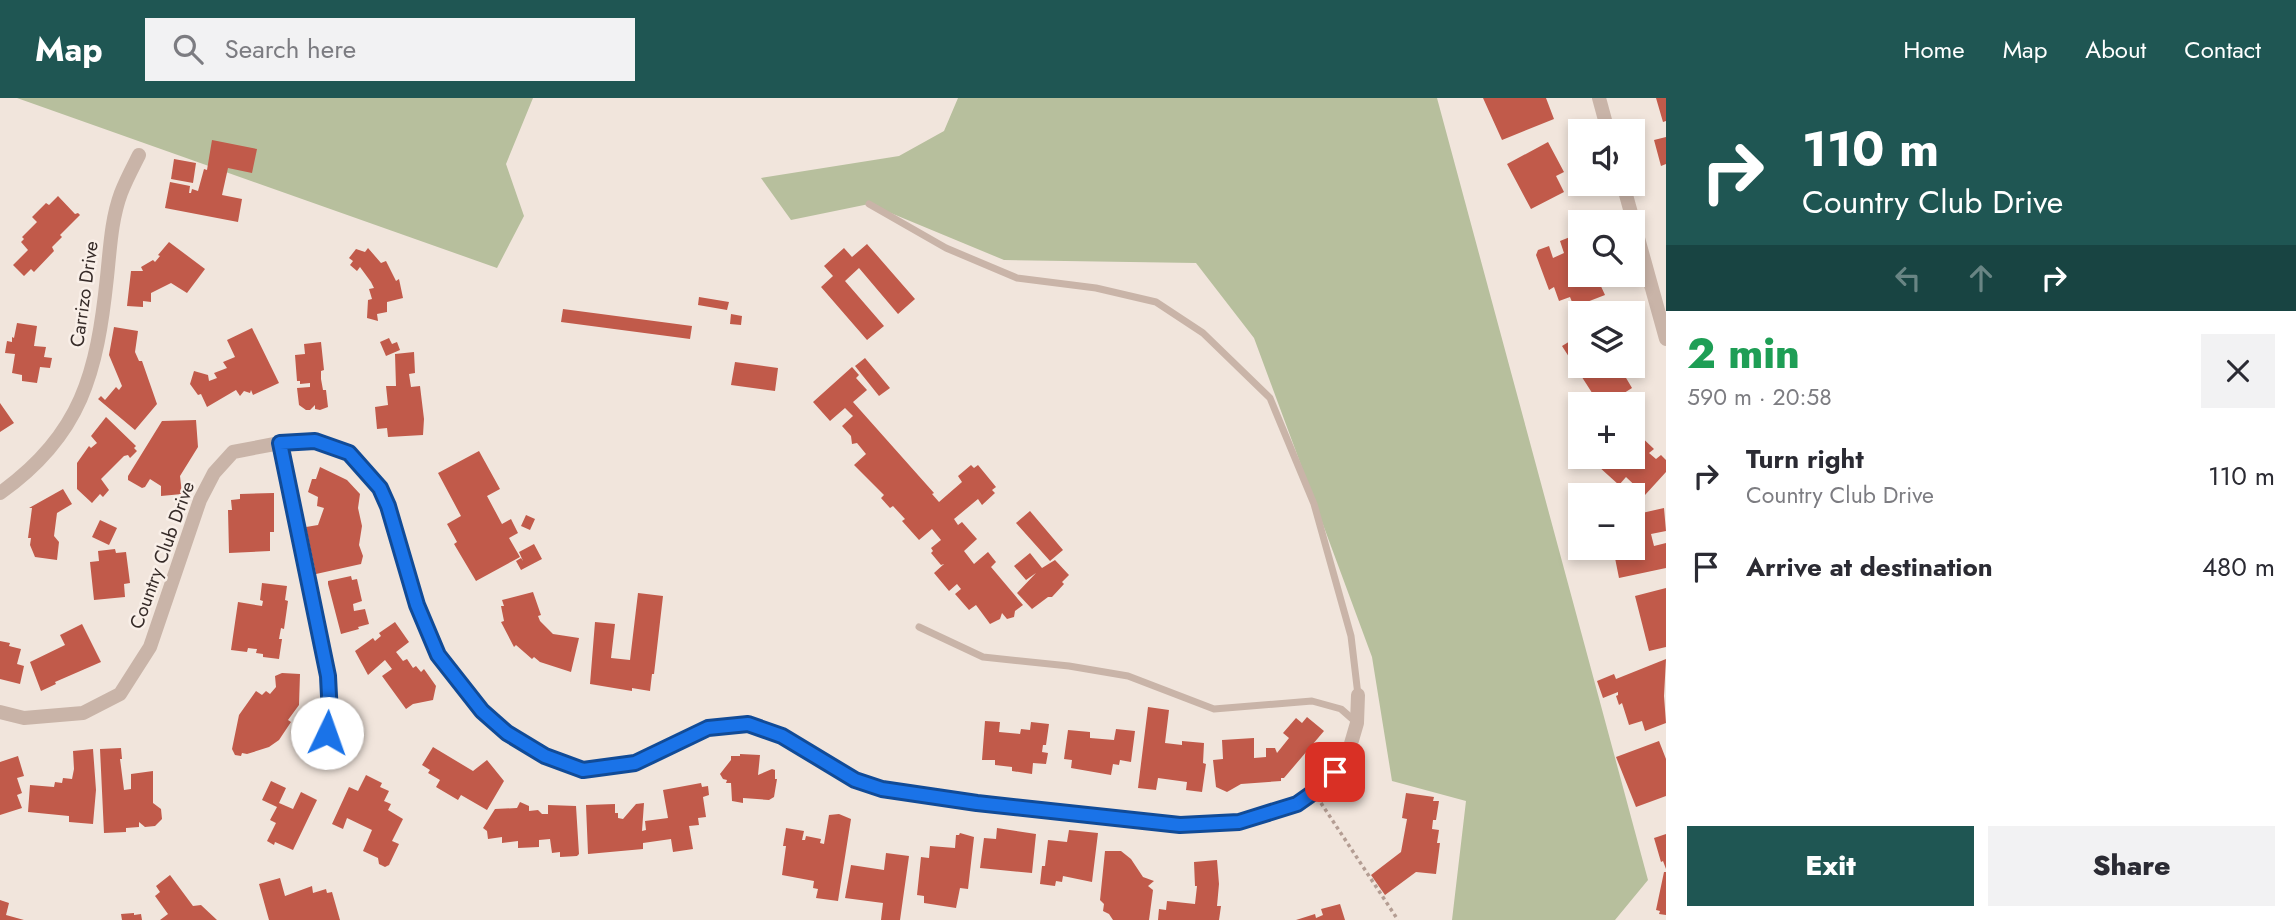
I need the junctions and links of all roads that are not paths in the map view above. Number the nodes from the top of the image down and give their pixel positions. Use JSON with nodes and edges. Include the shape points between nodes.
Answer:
{"nodes":[{"id":1,"x":1599,"y":98,"type":"edge"},
{"id":2,"x":1605,"y":119,"type":"edge"},
{"id":3,"x":139,"y":155,"type":"dead end"},
{"id":4,"x":1626,"y":196,"type":"edge"},
{"id":5,"x":869,"y":204,"type":"dead end"},
{"id":6,"x":1666,"y":339,"type":"edge"},
{"id":7,"x":280,"y":443,"type":"junction"},
{"id":8,"x":0,"y":494,"type":"edge"},
{"id":9,"x":919,"y":627,"type":"dead end"},
{"id":10,"x":1358,"y":695,"type":"joint"},
{"id":11,"x":0,"y":712,"type":"edge"},
{"id":12,"x":1357,"y":723,"type":"junction"},
{"id":13,"x":324,"y":750,"type":"dead end"}],
"edges":[{"from":1,"to":2,"type":"street"},
{"from":3,"to":8,"type":"street","name":"Carrizo Drive","via":[[120,194],[113,222],[101,335],[83,397],[54,446]]},
{"from":4,"to":6,"type":"street"},
{"from":5,"to":10,"type":"lane","via":[[946,248],[1017,278],[1096,288],[1156,302],[1203,333],[1270,398],[1314,504],[1351,636]]},
{"from":7,"to":11,"type":"street","name":"Country Club Drive","via":[[233,452],[214,473],[200,500],[150,647],[120,694],[83,713],[24,718]]},
{"from":7,"to":12,"type":"street","name":"Country Club Drive","via":[[315,441],[349,453],[380,488],[388,506],[417,605],[438,655],[482,711],[507,733],[545,756],[583,770],[635,763],[708,728],[748,724],[782,736],[855,780],[882,789],[1180,825],[1239,822],[1297,804],[1314,792],[1335,772]]},
{"from":7,"to":13,"type":"street","via":[[328,676],[330,716]]},
{"from":9,"to":12,"type":"lane","via":[[983,657],[1128,676],[1214,709],[1312,701],[1341,709]]},
{"from":10,"to":12,"type":"street","name":"Country Club Drive"}]}
